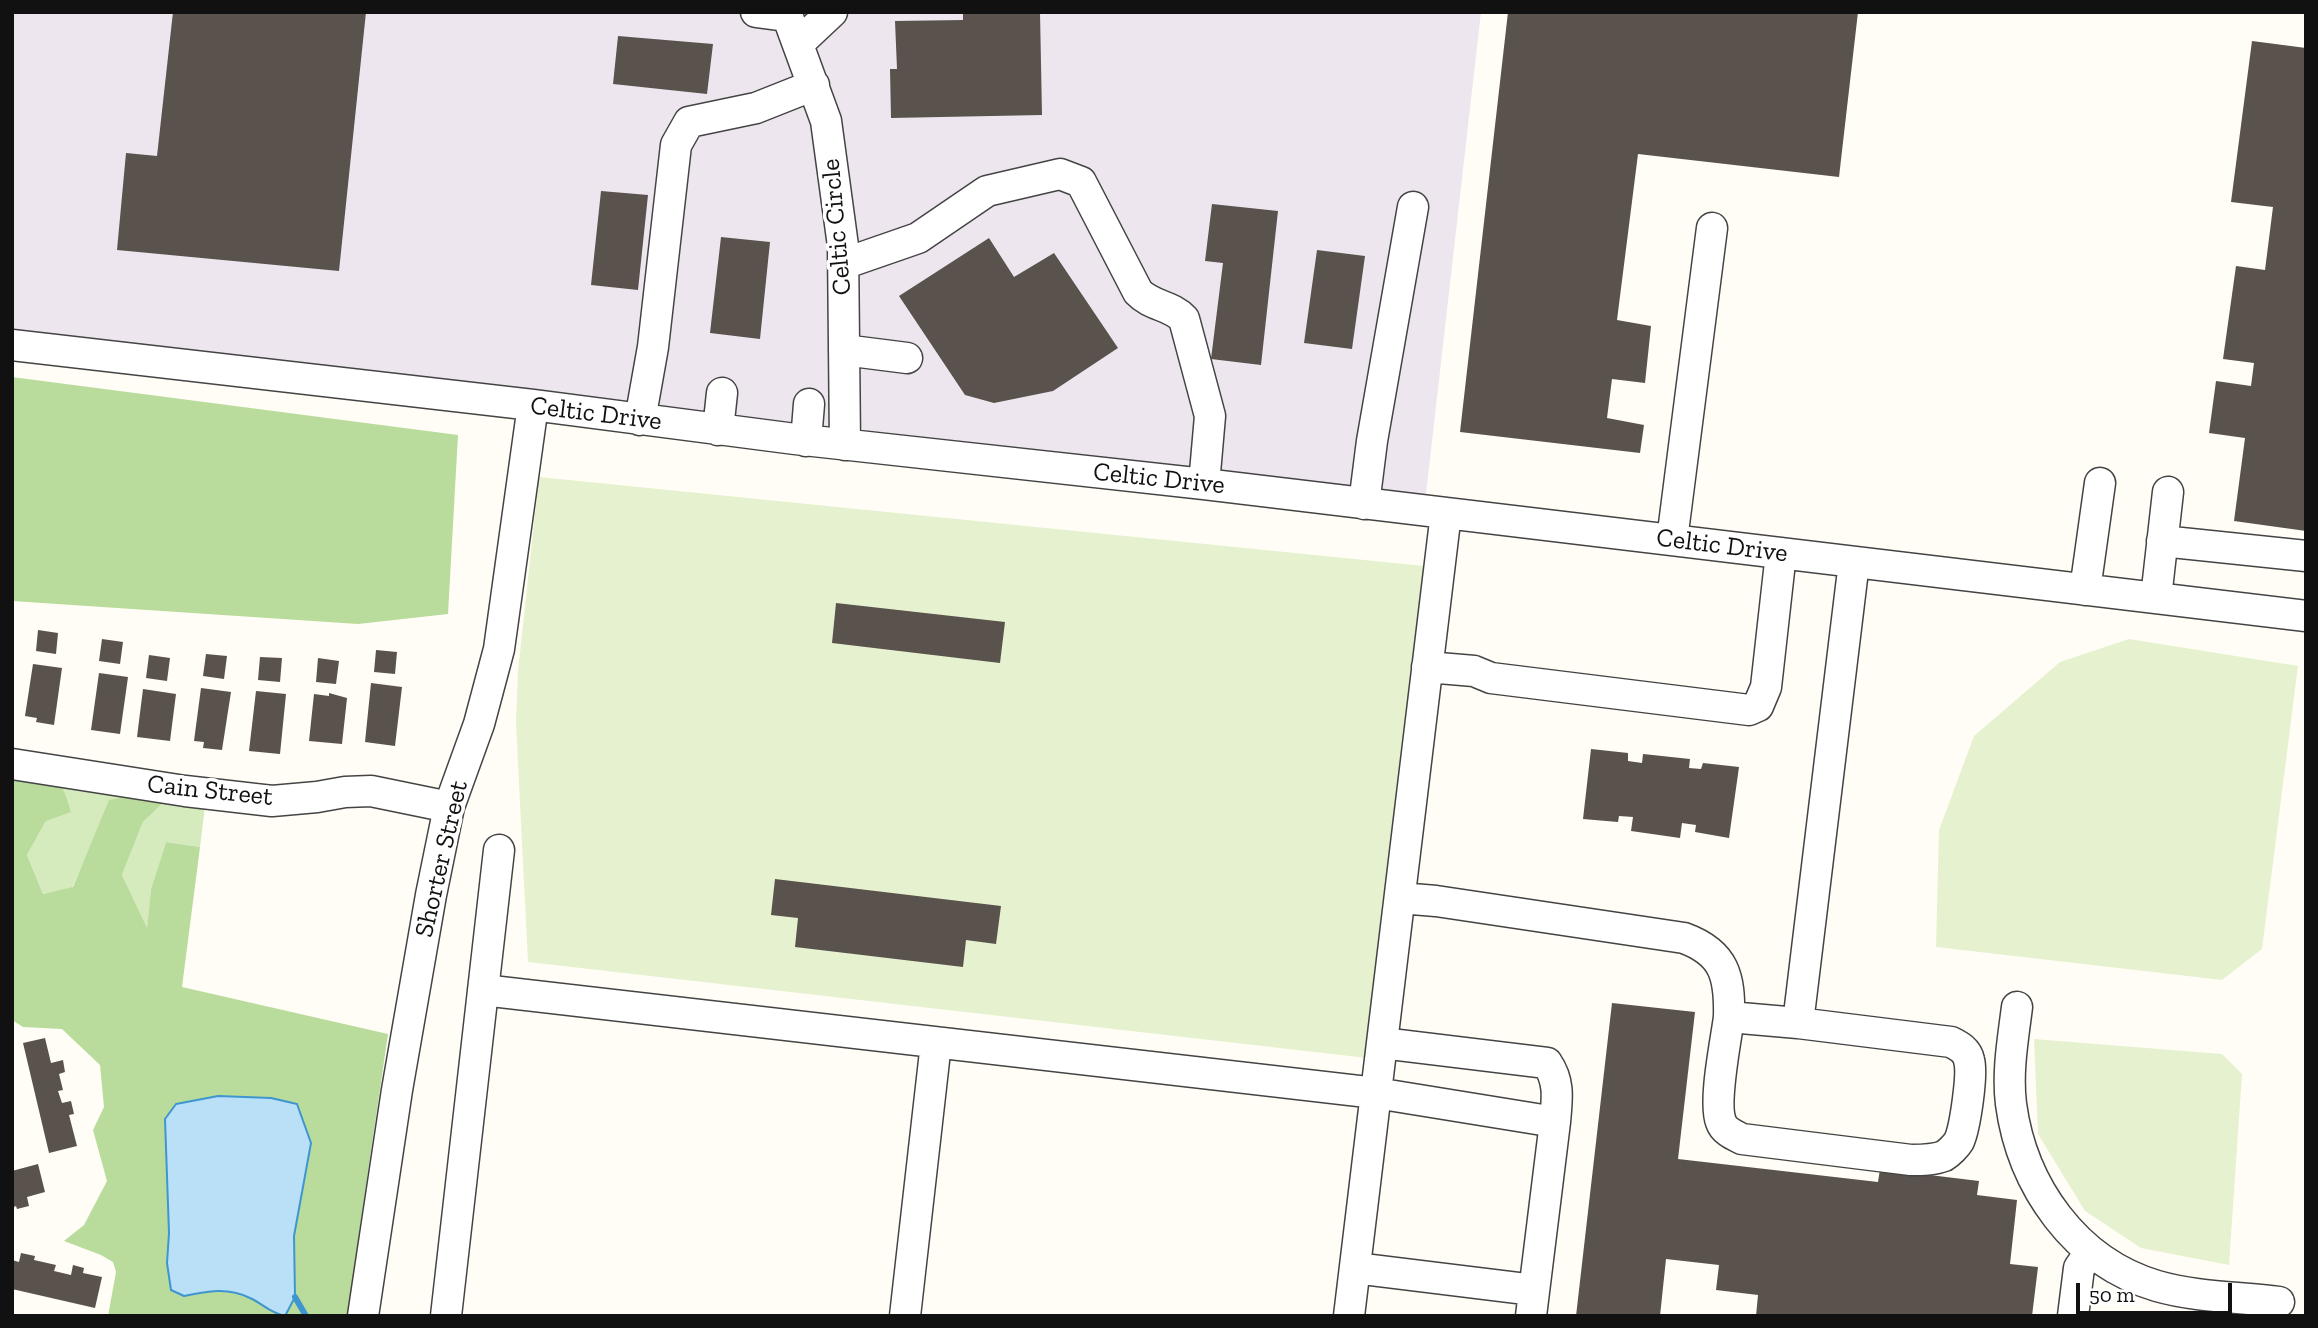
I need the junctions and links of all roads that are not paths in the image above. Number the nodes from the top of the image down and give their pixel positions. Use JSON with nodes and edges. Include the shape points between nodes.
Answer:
{"nodes":[{"id":1,"x":756,"y":12,"type":"edge"},
{"id":2,"x":832,"y":12,"type":"edge"},
{"id":3,"x":786,"y":14,"type":"edge"},
{"id":4,"x":799,"y":43,"type":"junction"},
{"id":5,"x":814,"y":85,"type":"junction"},
{"id":6,"x":1413,"y":207,"type":"dead end"},
{"id":7,"x":1712,"y":228,"type":"dead end"},
{"id":8,"x":834,"y":255,"type":"junction"},
{"id":9,"x":12,"y":345,"type":"edge"},
{"id":10,"x":844,"y":350,"type":"junction"},
{"id":11,"x":907,"y":358,"type":"dead end"},
{"id":12,"x":722,"y":393,"type":"dead end"},
{"id":13,"x":809,"y":404,"type":"dead end"},
{"id":14,"x":533,"y":405,"type":"junction"},
{"id":15,"x":640,"y":420,"type":"junction"},
{"id":16,"x":718,"y":430,"type":"junction"},
{"id":17,"x":806,"y":441,"type":"junction"},
{"id":18,"x":845,"y":445,"type":"junction"},
{"id":19,"x":2100,"y":483,"type":"dead end"},
{"id":20,"x":1204,"y":484,"type":"junction"},
{"id":21,"x":2168,"y":492,"type":"dead end"},
{"id":22,"x":1364,"y":504,"type":"junction"},
{"id":23,"x":1446,"y":513,"type":"junction"},
{"id":24,"x":1672,"y":540,"type":"junction"},
{"id":25,"x":2162,"y":541,"type":"junction"},
{"id":26,"x":1781,"y":553,"type":"junction"},
{"id":27,"x":2306,"y":556,"type":"edge"},
{"id":28,"x":1854,"y":562,"type":"junction"},
{"id":29,"x":2085,"y":590,"type":"junction"},
{"id":30,"x":2156,"y":598,"type":"junction"},
{"id":31,"x":2306,"y":616,"type":"edge"},
{"id":32,"x":1427,"y":667,"type":"junction"},
{"id":33,"x":12,"y":764,"type":"edge"},
{"id":34,"x":449,"y":807,"type":"junction"},
{"id":35,"x":499,"y":850,"type":"dead end"},
{"id":36,"x":1399,"y":898,"type":"junction"},
{"id":37,"x":483,"y":990,"type":"junction"},
{"id":38,"x":2017,"y":1007,"type":"dead end"},
{"id":39,"x":1729,"y":1017,"type":"junction"},
{"id":40,"x":1798,"y":1023,"type":"junction"},
{"id":41,"x":936,"y":1042,"type":"junction"},
{"id":42,"x":1382,"y":1043,"type":"junction"},
{"id":43,"x":1376,"y":1093,"type":"junction"},
{"id":44,"x":1555,"y":1122,"type":"junction"},
{"id":45,"x":2090,"y":1252,"type":"junction"},
{"id":46,"x":1355,"y":1268,"type":"junction"},
{"id":47,"x":2279,"y":1302,"type":"dead end"},
{"id":48,"x":1533,"y":1303,"type":"edge"},
{"id":49,"x":363,"y":1316,"type":"edge"},
{"id":50,"x":446,"y":1316,"type":"edge"},
{"id":51,"x":905,"y":1316,"type":"edge"},
{"id":52,"x":1349,"y":1316,"type":"edge"},
{"id":53,"x":2073,"y":1316,"type":"edge"}],
"edges":[{"from":1,"to":3,"type":"street"},
{"from":2,"to":4,"type":"street"},
{"from":3,"to":4,"type":"street","name":"Celtic Circle"},
{"from":4,"to":5,"type":"street","name":"Celtic Circle"},
{"from":5,"to":8,"type":"street","name":"Celtic Circle","via":[[827,121]]},
{"from":5,"to":15,"type":"street","via":[[755,108],[689,122],[681,134]]},
{"from":6,"to":22,"type":"street"},
{"from":7,"to":24,"type":"street"},
{"from":8,"to":10,"type":"street","name":"Celtic Circle"},
{"from":8,"to":20,"type":"street","via":[[918,238],[987,191],[1060,174],[1081,182],[1138,292],[1184,319],[1210,416]]},
{"from":9,"to":14,"type":"street","name":"Celtic Drive"},
{"from":10,"to":11,"type":"street"},
{"from":10,"to":18,"type":"street","name":"Celtic Circle"},
{"from":12,"to":16,"type":"street"},
{"from":13,"to":17,"type":"street"},
{"from":14,"to":15,"type":"street","name":"Celtic Drive"},
{"from":14,"to":34,"type":"street","name":"Shorter Street","via":[[499,649],[479,724]]},
{"from":15,"to":16,"type":"street","name":"Celtic Drive"},
{"from":16,"to":17,"type":"street","name":"Celtic Drive"},
{"from":17,"to":18,"type":"street","name":"Celtic Drive"},
{"from":18,"to":20,"type":"street","name":"Celtic Drive"},
{"from":19,"to":29,"type":"street"},
{"from":20,"to":22,"type":"street","name":"Celtic Drive"},
{"from":21,"to":25,"type":"street"},
{"from":22,"to":23,"type":"street","name":"Celtic Drive"},
{"from":23,"to":24,"type":"street","name":"Celtic Drive"},
{"from":23,"to":32,"type":"street"},
{"from":24,"to":26,"type":"street","name":"Celtic Drive"},
{"from":25,"to":27,"type":"street"},
{"from":25,"to":30,"type":"street"},
{"from":26,"to":28,"type":"street","name":"Celtic Drive"},
{"from":26,"to":32,"type":"street","via":[[1766,687],[1758,706],[1749,710]]},
{"from":28,"to":29,"type":"street","name":"Celtic Drive"},
{"from":28,"to":40,"type":"street"},
{"from":29,"to":30,"type":"street","name":"Celtic Drive"},
{"from":30,"to":31,"type":"street","name":"Celtic Drive"},
{"from":32,"to":36,"type":"street"},
{"from":33,"to":34,"type":"street","name":"Cain Street","via":[[272,801],[371,791]]},
{"from":34,"to":49,"type":"street","name":"Shorter Street","via":[[397,1090]]},
{"from":35,"to":37,"type":"street"},
{"from":36,"to":39,"type":"street","via":[[1684,938],[1703,945],[1717,958],[1730,990]]},
{"from":36,"to":42,"type":"street"},
{"from":37,"to":41,"type":"street"},
{"from":37,"to":50,"type":"street"},
{"from":38,"to":45,"type":"street","via":[[2011,1102],[2020,1147],[2058,1219]]},
{"from":39,"to":40,"type":"street"},
{"from":39,"to":40,"type":"street","via":[[1718,1108],[1721,1125],[1730,1133],[1742,1139],[1911,1160],[1944,1156],[1957,1144],[1969,1080],[1964,1049],[1951,1042]]},
{"from":41,"to":43,"type":"street"},
{"from":41,"to":51,"type":"street"},
{"from":42,"to":43,"type":"street"},
{"from":42,"to":44,"type":"street","via":[[1547,1063],[1556,1076]]},
{"from":43,"to":44,"type":"street"},
{"from":43,"to":46,"type":"street"},
{"from":44,"to":48,"type":"street"},
{"from":45,"to":47,"type":"street","via":[[2156,1286]]},
{"from":45,"to":53,"type":"street","via":[[2079,1268]]},
{"from":46,"to":48,"type":"street"},
{"from":46,"to":52,"type":"street"}]}
